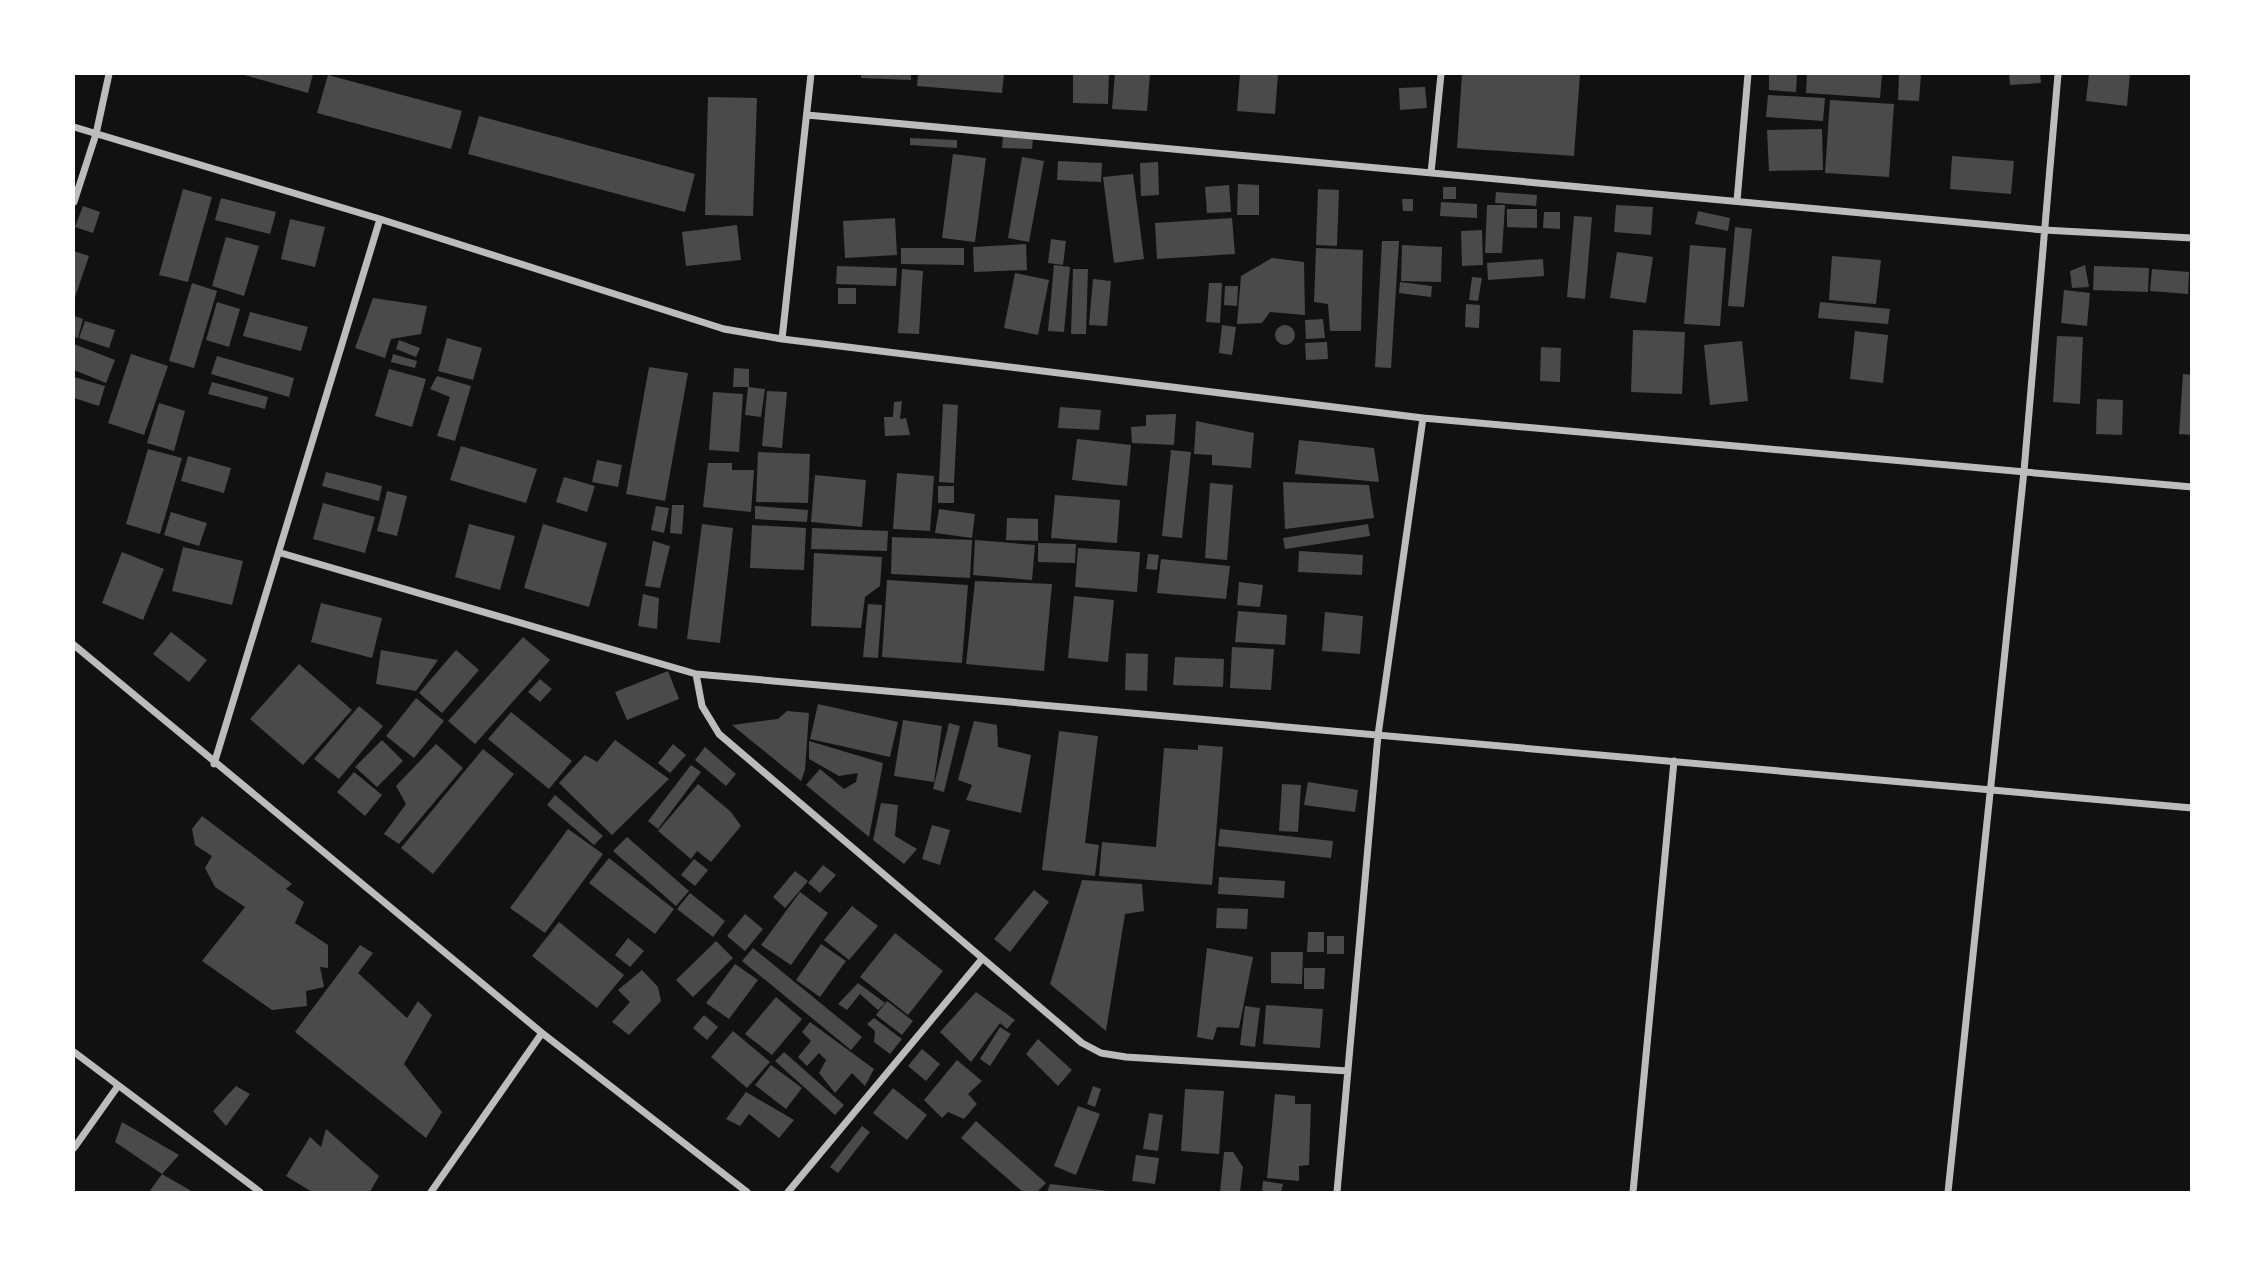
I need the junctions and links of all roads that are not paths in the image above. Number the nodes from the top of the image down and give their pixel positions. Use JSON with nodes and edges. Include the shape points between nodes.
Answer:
{"nodes":[{"id":1,"x":109,"y":74,"type":"edge"},
{"id":2,"x":811,"y":74,"type":"edge"},
{"id":3,"x":1441,"y":74,"type":"edge"},
{"id":4,"x":1748,"y":74,"type":"edge"},
{"id":5,"x":2058,"y":74,"type":"edge"},
{"id":6,"x":807,"y":115,"type":"junction"},
{"id":7,"x":74,"y":127,"type":"edge"},
{"id":8,"x":96,"y":134,"type":"junction"},
{"id":9,"x":1431,"y":173,"type":"junction"},
{"id":10,"x":1737,"y":201,"type":"junction"},
{"id":11,"x":74,"y":202,"type":"edge"},
{"id":12,"x":380,"y":219,"type":"junction"},
{"id":13,"x":2044,"y":230,"type":"junction"},
{"id":14,"x":2192,"y":238,"type":"edge"},
{"id":15,"x":782,"y":339,"type":"junction"},
{"id":16,"x":1423,"y":418,"type":"junction"},
{"id":17,"x":2024,"y":471,"type":"junction"},
{"id":18,"x":2192,"y":487,"type":"edge"},
{"id":19,"x":281,"y":553,"type":"junction"},
{"id":20,"x":74,"y":645,"type":"edge"},
{"id":21,"x":696,"y":674,"type":"junction"},
{"id":22,"x":1378,"y":735,"type":"junction"},
{"id":23,"x":1674,"y":761,"type":"junction"},
{"id":24,"x":214,"y":764,"type":"junction"},
{"id":25,"x":1991,"y":790,"type":"junction"},
{"id":26,"x":2192,"y":808,"type":"edge"},
{"id":27,"x":982,"y":959,"type":"junction"},
{"id":28,"x":542,"y":1033,"type":"junction"},
{"id":29,"x":74,"y":1052,"type":"edge"},
{"id":30,"x":1348,"y":1071,"type":"junction"},
{"id":31,"x":118,"y":1086,"type":"junction"},
{"id":32,"x":74,"y":1148,"type":"edge"},
{"id":33,"x":260,"y":1192,"type":"edge"},
{"id":34,"x":431,"y":1192,"type":"edge"},
{"id":35,"x":747,"y":1192,"type":"edge"},
{"id":36,"x":788,"y":1192,"type":"edge"},
{"id":37,"x":1337,"y":1192,"type":"edge"},
{"id":38,"x":1633,"y":1192,"type":"edge"},
{"id":39,"x":1948,"y":1192,"type":"edge"}],
"edges":[{"from":1,"to":8,"type":"street"},
{"from":2,"to":6,"type":"street"},
{"from":3,"to":9,"type":"street"},
{"from":4,"to":10,"type":"street"},
{"from":5,"to":13,"type":"street"},
{"from":6,"to":9,"type":"street"},
{"from":6,"to":15,"type":"street"},
{"from":7,"to":8,"type":"street"},
{"from":8,"to":11,"type":"street"},
{"from":8,"to":12,"type":"street"},
{"from":9,"to":10,"type":"street"},
{"from":10,"to":13,"type":"street"},
{"from":12,"to":15,"type":"street","via":[[724,329]]},
{"from":12,"to":19,"type":"street"},
{"from":13,"to":14,"type":"street"},
{"from":13,"to":17,"type":"street"},
{"from":15,"to":16,"type":"street"},
{"from":16,"to":17,"type":"street"},
{"from":16,"to":22,"type":"street"},
{"from":17,"to":18,"type":"street"},
{"from":17,"to":25,"type":"street"},
{"from":19,"to":21,"type":"street"},
{"from":19,"to":24,"type":"street"},
{"from":20,"to":24,"type":"street"},
{"from":21,"to":22,"type":"street"},
{"from":21,"to":27,"type":"street","via":[[702,706],[719,734]]},
{"from":22,"to":23,"type":"street"},
{"from":22,"to":30,"type":"street"},
{"from":23,"to":25,"type":"street"},
{"from":23,"to":38,"type":"street"},
{"from":24,"to":28,"type":"street"},
{"from":25,"to":26,"type":"street"},
{"from":25,"to":39,"type":"street"},
{"from":27,"to":30,"type":"street","via":[[1101,1054]]},
{"from":27,"to":36,"type":"street"},
{"from":28,"to":34,"type":"street"},
{"from":28,"to":35,"type":"street"},
{"from":29,"to":31,"type":"street"},
{"from":30,"to":37,"type":"street"},
{"from":31,"to":32,"type":"street"},
{"from":31,"to":33,"type":"street"}]}
